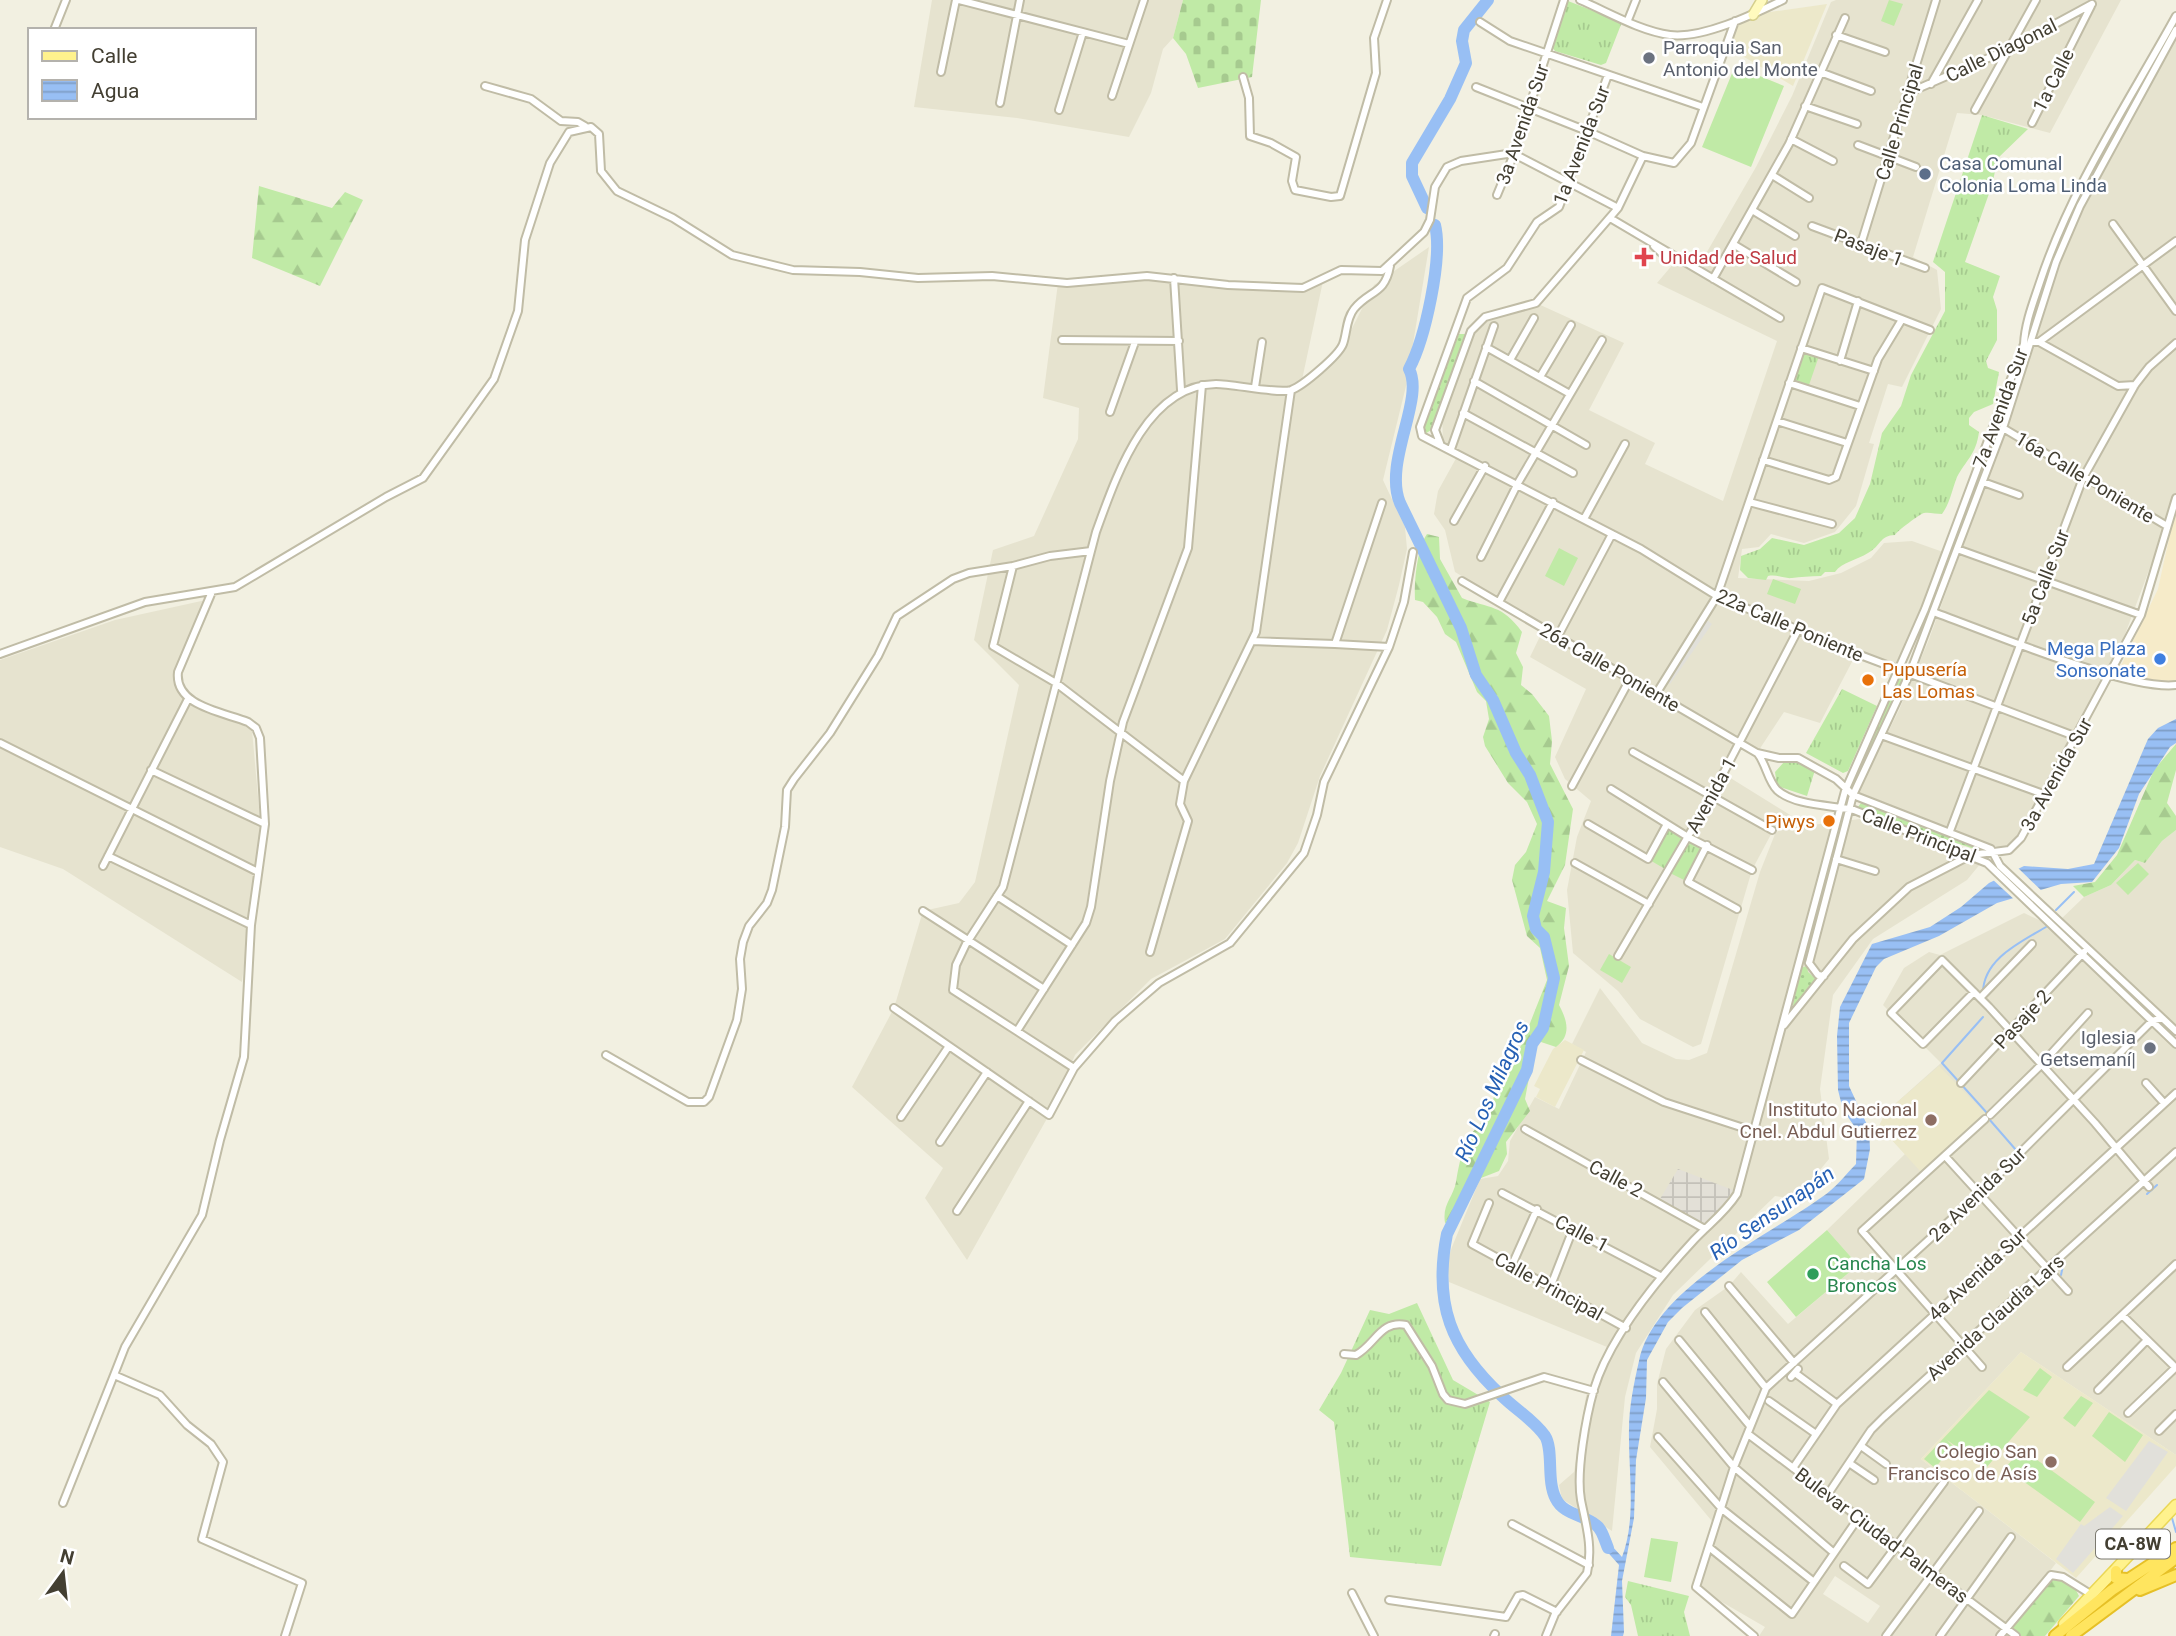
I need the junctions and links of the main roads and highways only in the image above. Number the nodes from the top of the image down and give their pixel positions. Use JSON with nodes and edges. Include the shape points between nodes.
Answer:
{"nodes":[{"id":1,"x":2176,"y":1498,"type":"edge"},
{"id":2,"x":2176,"y":1505,"type":"edge"},
{"id":3,"x":2176,"y":1548,"type":"edge"},
{"id":4,"x":2176,"y":1558,"type":"edge"},
{"id":5,"x":2116,"y":1571,"type":"junction"},
{"id":6,"x":2132,"y":1576,"type":"junction"},
{"id":7,"x":2176,"y":1576,"type":"edge"},
{"id":8,"x":2092,"y":1594,"type":"junction"},
{"id":9,"x":2054,"y":1636,"type":"edge"},
{"id":10,"x":2073,"y":1636,"type":"edge"}],
"edges":[{"from":1,"to":8,"type":"main road","number":"CA-8W"},
{"from":2,"to":5,"type":"main road","number":"CA-8W"},
{"from":3,"to":6,"type":"highway"},
{"from":4,"to":10,"type":"highway"},
{"from":5,"to":6,"type":"highway","via":[[2120,1580]]},
{"from":5,"to":8,"type":"main road","number":"CA-8W"},
{"from":6,"to":9,"type":"highway"},
{"from":7,"to":10,"type":"highway","via":[[2132,1594]]},
{"from":8,"to":9,"type":"main road","number":"CA-8W"}]}
